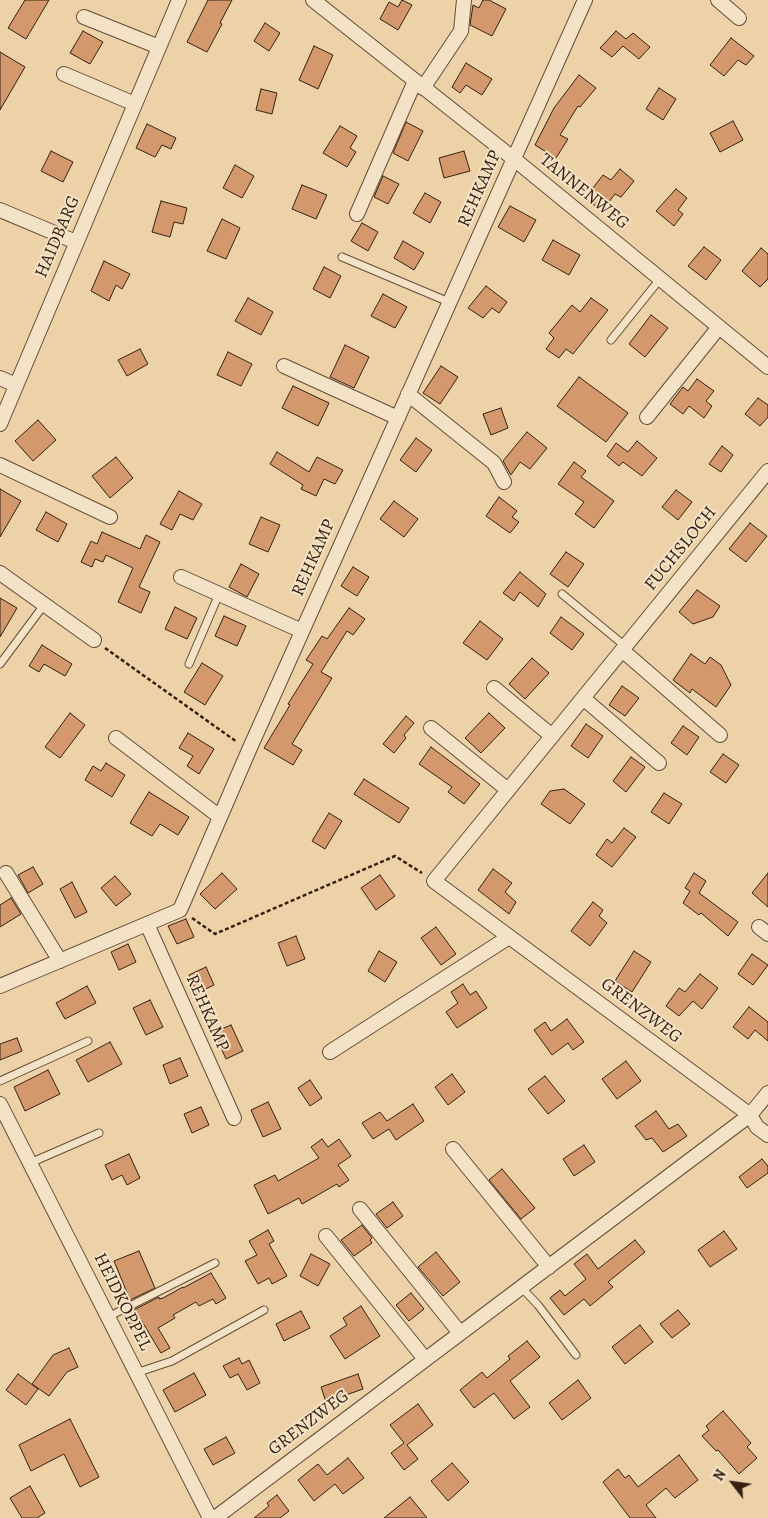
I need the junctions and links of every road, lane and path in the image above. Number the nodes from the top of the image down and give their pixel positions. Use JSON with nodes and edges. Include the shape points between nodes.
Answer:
{"nodes":[{"id":1,"x":179,"y":0,"type":"edge"},
{"id":2,"x":313,"y":0,"type":"edge"},
{"id":3,"x":464,"y":0,"type":"edge"},
{"id":4,"x":585,"y":0,"type":"edge"},
{"id":5,"x":718,"y":0,"type":"edge"},
{"id":6,"x":84,"y":16,"type":"dead end"},
{"id":7,"x":739,"y":18,"type":"dead end"},
{"id":8,"x":159,"y":47,"type":"junction"},
{"id":9,"x":64,"y":74,"type":"dead end"},
{"id":10,"x":419,"y":85,"type":"junction"},
{"id":11,"x":135,"y":104,"type":"junction"},
{"id":12,"x":514,"y":159,"type":"junction"},
{"id":13,"x":0,"y":210,"type":"edge"},
{"id":14,"x":357,"y":214,"type":"dead end"},
{"id":15,"x":76,"y":242,"type":"junction"},
{"id":16,"x":342,"y":257,"type":"dead end"},
{"id":17,"x":660,"y":279,"type":"junction"},
{"id":18,"x":449,"y":302,"type":"junction"},
{"id":19,"x":719,"y":327,"type":"junction"},
{"id":20,"x":611,"y":340,"type":"dead end"},
{"id":21,"x":284,"y":366,"type":"dead end"},
{"id":22,"x":768,"y":367,"type":"edge"},
{"id":23,"x":0,"y":378,"type":"edge"},
{"id":24,"x":16,"y":385,"type":"junction"},
{"id":25,"x":408,"y":394,"type":"junction"},
{"id":26,"x":647,"y":417,"type":"dead end"},
{"id":27,"x":398,"y":418,"type":"junction"},
{"id":28,"x":0,"y":424,"type":"edge"},
{"id":29,"x":0,"y":465,"type":"edge"},
{"id":30,"x":768,"y":471,"type":"edge"},
{"id":31,"x":504,"y":482,"type":"dead end"},
{"id":32,"x":110,"y":517,"type":"dead end"},
{"id":33,"x":0,"y":574,"type":"edge"},
{"id":34,"x":180,"y":577,"type":"dead end"},
{"id":35,"x":219,"y":594,"type":"junction"},
{"id":36,"x":562,"y":594,"type":"dead end"},
{"id":37,"x":44,"y":605,"type":"junction"},
{"id":38,"x":302,"y":631,"type":"junction"},
{"id":39,"x":94,"y":640,"type":"joint"},
{"id":40,"x":624,"y":648,"type":"junction"},
{"id":41,"x":0,"y":664,"type":"edge"},
{"id":42,"x":189,"y":664,"type":"dead end"},
{"id":43,"x":494,"y":688,"type":"dead end"},
{"id":44,"x":583,"y":698,"type":"junction"},
{"id":45,"x":431,"y":728,"type":"dead end"},
{"id":46,"x":720,"y":735,"type":"dead end"},
{"id":47,"x":552,"y":736,"type":"junction"},
{"id":48,"x":116,"y":738,"type":"dead end"},
{"id":49,"x":249,"y":750,"type":"junction"},
{"id":50,"x":659,"y":763,"type":"dead end"},
{"id":51,"x":508,"y":790,"type":"junction"},
{"id":52,"x":220,"y":817,"type":"junction"},
{"id":53,"x":6,"y":873,"type":"dead end"},
{"id":54,"x":434,"y":881,"type":"junction"},
{"id":55,"x":180,"y":910,"type":"junction"},
{"id":56,"x":147,"y":924,"type":"junction"},
{"id":57,"x":509,"y":937,"type":"junction"},
{"id":58,"x":60,"y":961,"type":"junction"},
{"id":59,"x":0,"y":986,"type":"edge"},
{"id":60,"x":88,"y":1041,"type":"dead end"},
{"id":61,"x":330,"y":1052,"type":"dead end"},
{"id":62,"x":0,"y":1081,"type":"edge"},
{"id":63,"x":768,"y":1093,"type":"edge"},
{"id":64,"x":0,"y":1104,"type":"edge"},
{"id":65,"x":750,"y":1115,"type":"junction"},
{"id":66,"x":234,"y":1118,"type":"dead end"},
{"id":67,"x":99,"y":1133,"type":"dead end"},
{"id":68,"x":768,"y":1134,"type":"edge"},
{"id":69,"x":453,"y":1149,"type":"dead end"},
{"id":70,"x":30,"y":1164,"type":"junction"},
{"id":71,"x":360,"y":1209,"type":"dead end"},
{"id":72,"x":326,"y":1236,"type":"dead end"},
{"id":73,"x":215,"y":1263,"type":"dead end"},
{"id":74,"x":549,"y":1267,"type":"junction"},
{"id":75,"x":521,"y":1287,"type":"junction"},
{"id":76,"x":264,"y":1310,"type":"dead end"},
{"id":77,"x":108,"y":1317,"type":"junction"},
{"id":78,"x":460,"y":1332,"type":"junction"},
{"id":79,"x":576,"y":1355,"type":"dead end"},
{"id":80,"x":425,"y":1358,"type":"junction"},
{"id":81,"x":136,"y":1373,"type":"junction"},
{"id":82,"x":210,"y":1518,"type":"edge"},
{"id":83,"x":215,"y":1518,"type":"edge"}],
"edges":[{"from":1,"to":8,"type":"street","name":"HAIDBARG"},
{"from":2,"to":10,"type":"street","name":"TANNENWEG"},
{"from":3,"to":10,"type":"street","via":[[460,31]]},
{"from":4,"to":12,"type":"street","name":"REHKAMP"},
{"from":5,"to":7,"type":"street"},
{"from":6,"to":8,"type":"street"},
{"from":8,"to":11,"type":"street","name":"HAIDBARG"},
{"from":9,"to":11,"type":"street"},
{"from":10,"to":12,"type":"street","name":"TANNENWEG"},
{"from":10,"to":14,"type":"street"},
{"from":11,"to":15,"type":"street","name":"HAIDBARG"},
{"from":12,"to":17,"type":"street","name":"TANNENWEG"},
{"from":12,"to":18,"type":"street","name":"REHKAMP"},
{"from":13,"to":15,"type":"street"},
{"from":15,"to":24,"type":"street","name":"HAIDBARG"},
{"from":16,"to":18,"type":"lane"},
{"from":17,"to":19,"type":"street","name":"TANNENWEG"},
{"from":17,"to":20,"type":"lane"},
{"from":18,"to":25,"type":"street","name":"REHKAMP"},
{"from":19,"to":22,"type":"street","name":"TANNENWEG"},
{"from":19,"to":26,"type":"street"},
{"from":21,"to":27,"type":"street"},
{"from":23,"to":24,"type":"street"},
{"from":24,"to":28,"type":"street","name":"HAIDBARG"},
{"from":25,"to":27,"type":"street","name":"REHKAMP"},
{"from":25,"to":31,"type":"street","via":[[494,463]]},
{"from":27,"to":38,"type":"street","name":"REHKAMP"},
{"from":29,"to":32,"type":"street"},
{"from":30,"to":40,"type":"street","name":"FUCHSLOCH"},
{"from":33,"to":37,"type":"street"},
{"from":34,"to":35,"type":"street"},
{"from":35,"to":38,"type":"street"},
{"from":35,"to":42,"type":"lane"},
{"from":36,"to":40,"type":"lane"},
{"from":37,"to":39,"type":"street"},
{"from":37,"to":41,"type":"lane"},
{"from":38,"to":49,"type":"street","name":"REHKAMP"},
{"from":39,"to":49,"type":"path"},
{"from":40,"to":44,"type":"street","name":"FUCHSLOCH"},
{"from":40,"to":46,"type":"street"},
{"from":43,"to":47,"type":"street"},
{"from":44,"to":47,"type":"street","name":"FUCHSLOCH"},
{"from":44,"to":50,"type":"street"},
{"from":45,"to":51,"type":"street"},
{"from":47,"to":51,"type":"street","name":"FUCHSLOCH"},
{"from":48,"to":52,"type":"street"},
{"from":49,"to":52,"type":"street","name":"REHKAMP"},
{"from":51,"to":54,"type":"street","name":"FUCHSLOCH"},
{"from":52,"to":55,"type":"street","name":"REHKAMP"},
{"from":53,"to":58,"type":"street"},
{"from":54,"to":55,"type":"path","via":[[395,856],[215,934]]},
{"from":54,"to":57,"type":"street","name":"GRENZWEG"},
{"from":55,"to":56,"type":"street"},
{"from":56,"to":58,"type":"street"},
{"from":56,"to":66,"type":"street","name":"REHKAMP"},
{"from":57,"to":61,"type":"street"},
{"from":57,"to":65,"type":"street","name":"GRENZWEG"},
{"from":58,"to":59,"type":"street"},
{"from":60,"to":62,"type":"lane"},
{"from":63,"to":65,"type":"street","name":"GRENZWEG"},
{"from":64,"to":70,"type":"street","name":"HEIDKOPPEL"},
{"from":65,"to":68,"type":"street","name":"GRENZWEG"},
{"from":65,"to":74,"type":"street","name":"GRENZWEG"},
{"from":67,"to":70,"type":"lane"},
{"from":69,"to":74,"type":"street"},
{"from":70,"to":77,"type":"street","name":"HEIDKOPPEL"},
{"from":71,"to":78,"type":"street"},
{"from":72,"to":80,"type":"street"},
{"from":73,"to":77,"type":"lane"},
{"from":74,"to":75,"type":"street","name":"GRENZWEG"},
{"from":75,"to":78,"type":"street","name":"GRENZWEG"},
{"from":75,"to":79,"type":"lane"},
{"from":76,"to":81,"type":"lane","via":[[172,1361]]},
{"from":77,"to":81,"type":"street","name":"HEIDKOPPEL"},
{"from":78,"to":80,"type":"street","name":"GRENZWEG"},
{"from":80,"to":83,"type":"street","name":"GRENZWEG"},
{"from":81,"to":82,"type":"street","name":"HEIDKOPPEL"}]}
